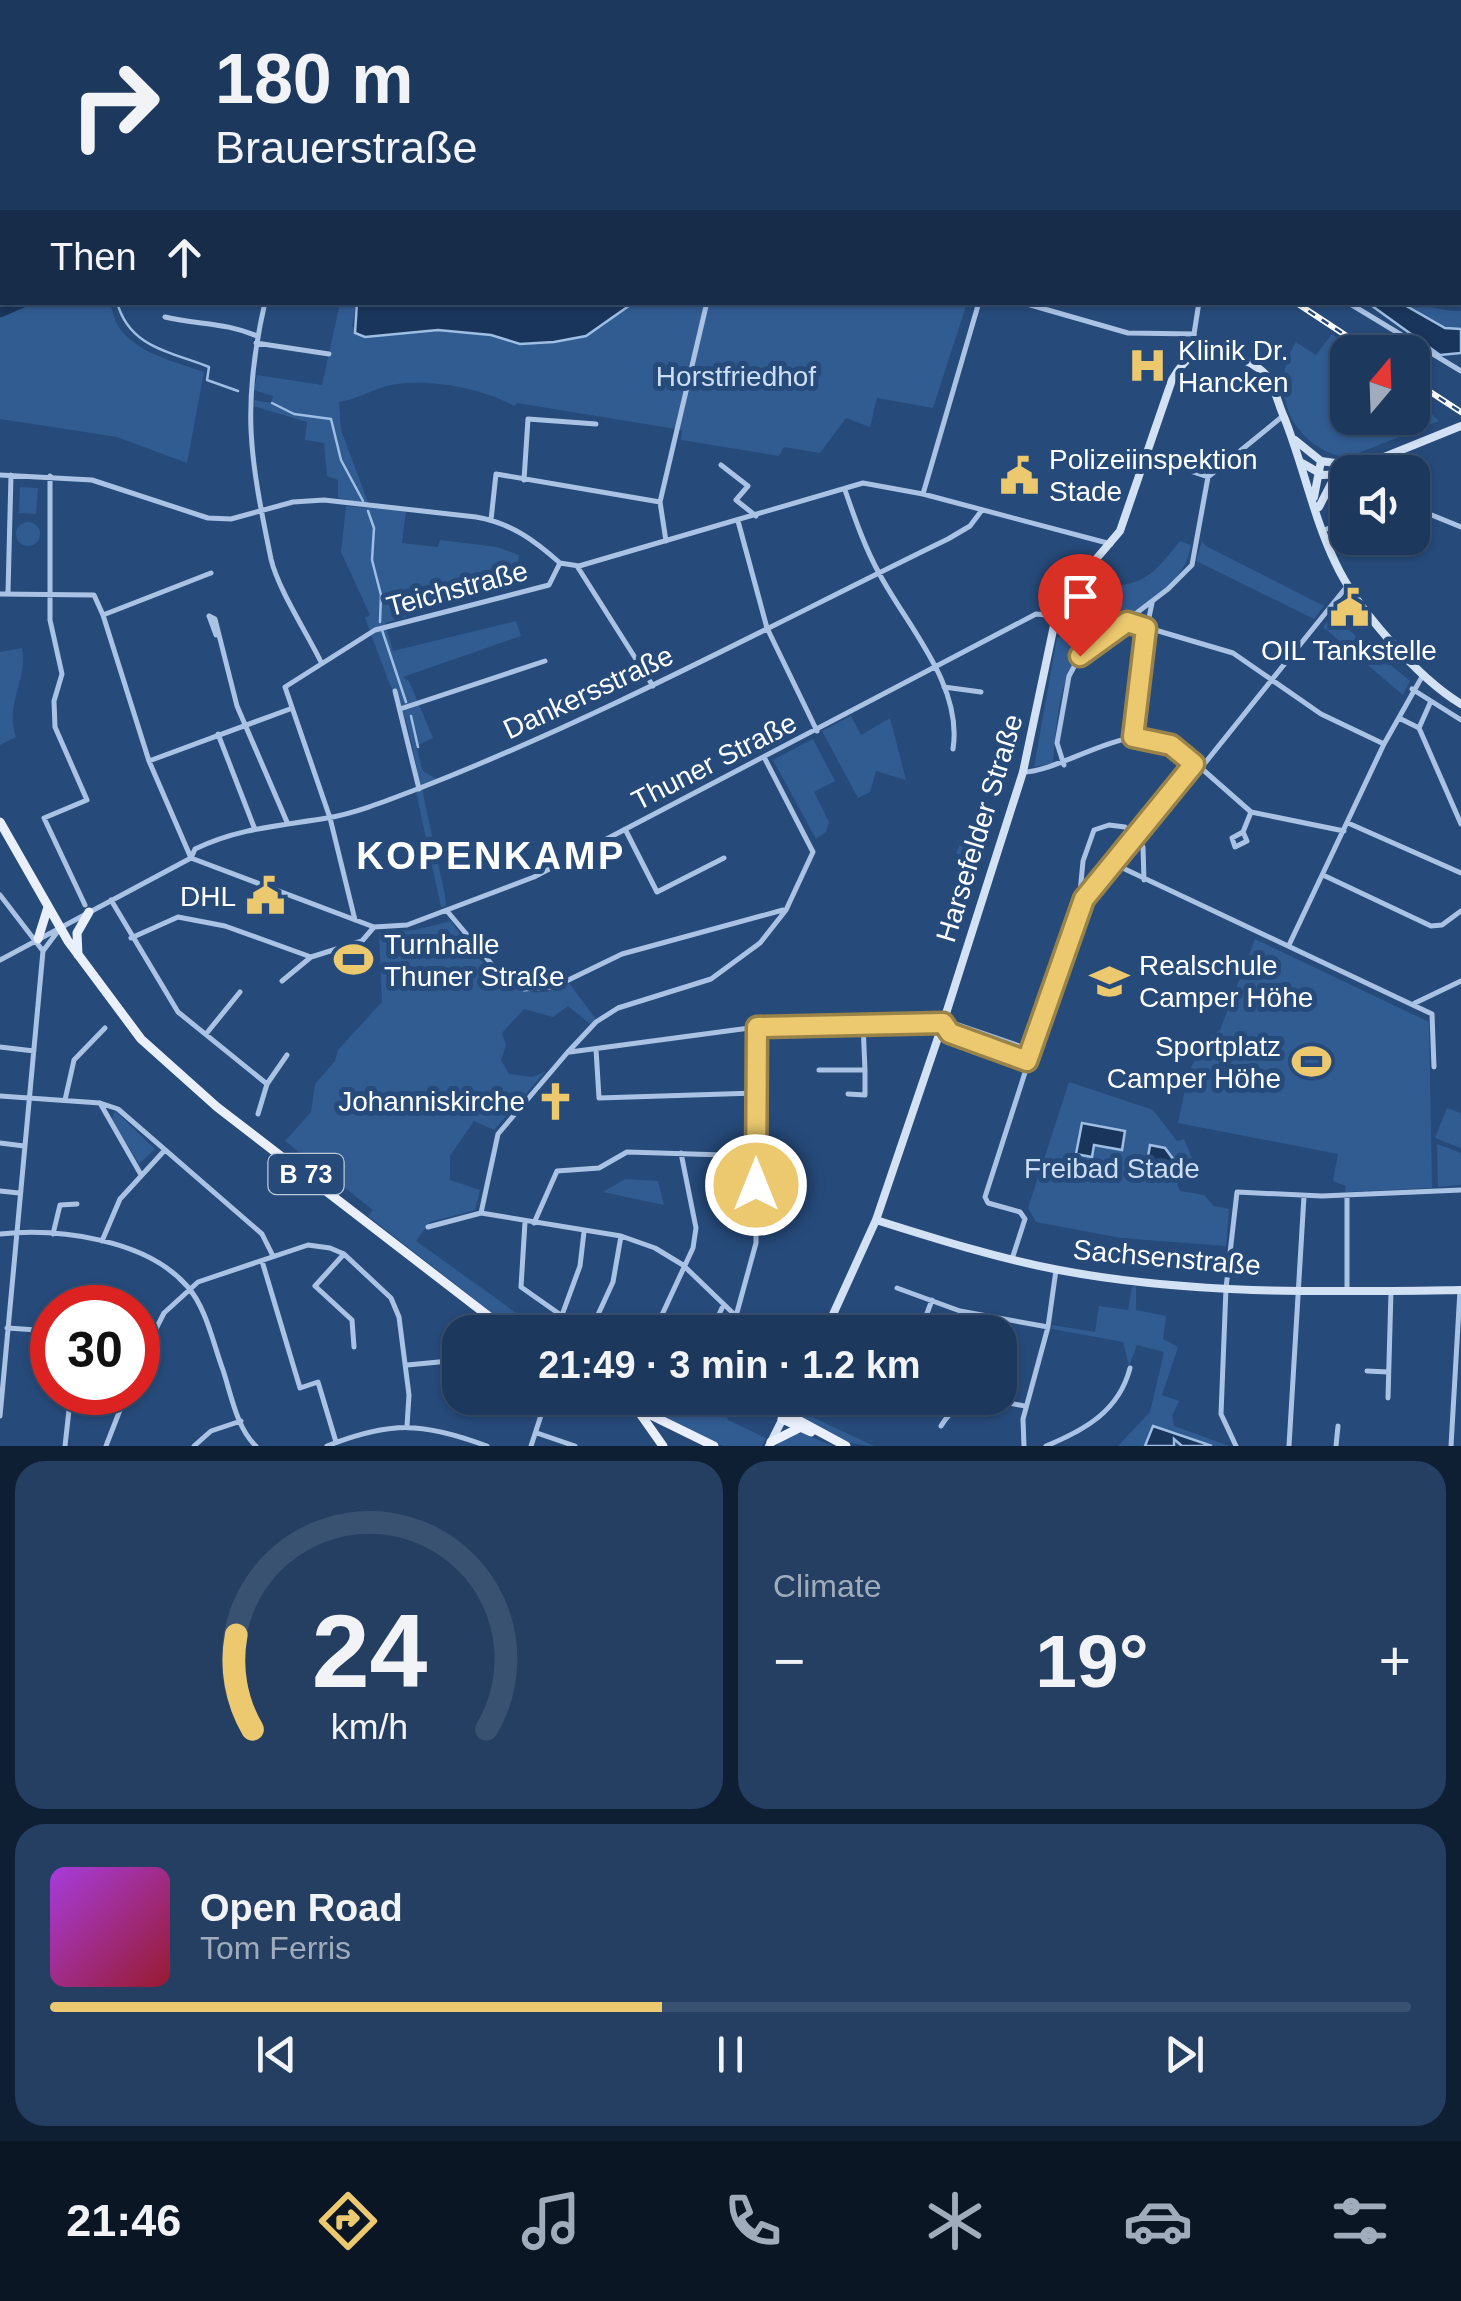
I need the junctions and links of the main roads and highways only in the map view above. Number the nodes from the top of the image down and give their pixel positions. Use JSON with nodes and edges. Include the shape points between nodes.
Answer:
{"nodes":[{"id":1,"x":1461,"y":426,"type":"edge"},
{"id":2,"x":1292,"y":436,"type":"junction"},
{"id":3,"x":1387,"y":455,"type":"edge"},
{"id":4,"x":1321,"y":461,"type":"junction"},
{"id":5,"x":1330,"y":462,"type":"edge"},
{"id":6,"x":1311,"y":474,"type":"junction"},
{"id":7,"x":1330,"y":475,"type":"edge"},
{"id":8,"x":1330,"y":487,"type":"edge"},
{"id":9,"x":1318,"y":512,"type":"junction"},
{"id":10,"x":1461,"y":704,"type":"edge"},
{"id":11,"x":0,"y":822,"type":"edge"},
{"id":12,"x":48,"y":908,"type":"junction"},
{"id":13,"x":87,"y":909,"type":"road end"},
{"id":14,"x":36,"y":940,"type":"road end"},
{"id":15,"x":78,"y":958,"type":"junction"},
{"id":16,"x":876,"y":1220,"type":"junction"},
{"id":17,"x":1460,"y":1290,"type":"edge"},
{"id":18,"x":487,"y":1315,"type":"edge"},
{"id":19,"x":832,"y":1315,"type":"edge"},
{"id":20,"x":640,"y":1415,"type":"edge"},
{"id":21,"x":650,"y":1415,"type":"edge"},
{"id":22,"x":783,"y":1416,"type":"junction"},
{"id":23,"x":800,"y":1428,"type":"junction"},
{"id":24,"x":829,"y":1438,"type":"junction"},
{"id":25,"x":770,"y":1444,"type":"edge"},
{"id":26,"x":663,"y":1446,"type":"edge"},
{"id":27,"x":714,"y":1446,"type":"edge"},
{"id":28,"x":846,"y":1446,"type":"edge"}],
"edges":[{"from":1,"to":3,"type":"main road"},
{"from":2,"to":4,"type":"main road"},
{"from":2,"to":6,"type":"main road"},
{"from":2,"to":16,"type":"main road","name":"Harsefelder Straße","via":[[1272,386],[1250,362],[1218,350],[1184,359],[1112,545],[1068,592],[1056,616],[1023,772]]},
{"from":4,"to":5,"type":"main road"},
{"from":4,"to":6,"type":"main road"},
{"from":6,"to":7,"type":"main road"},
{"from":6,"to":9,"type":"main road"},
{"from":8,"to":9,"type":"main road"},
{"from":9,"to":10,"type":"main road","via":[[1348,585],[1423,675]]},
{"from":11,"to":12,"type":"main road","number":"B 73"},
{"from":12,"to":14,"type":"main road"},
{"from":12,"to":15,"type":"main road","number":"B 73"},
{"from":13,"to":15,"type":"main road","via":[[77,932]]},
{"from":15,"to":18,"type":"main road","number":"B 73","via":[[174,1072]]},
{"from":16,"to":17,"type":"main road","name":"Sachsenstraße","via":[[1056,1270],[1226,1288]]},
{"from":16,"to":19,"type":"main road","name":"Harsefelder Straße"},
{"from":20,"to":26,"type":"main road"},
{"from":21,"to":27,"type":"main road"},
{"from":22,"to":23,"type":"main road"},
{"from":22,"to":24,"type":"main road"},
{"from":22,"to":25,"type":"main road"},
{"from":23,"to":24,"type":"main road"},
{"from":23,"to":25,"type":"main road"},
{"from":24,"to":28,"type":"main road"}]}
